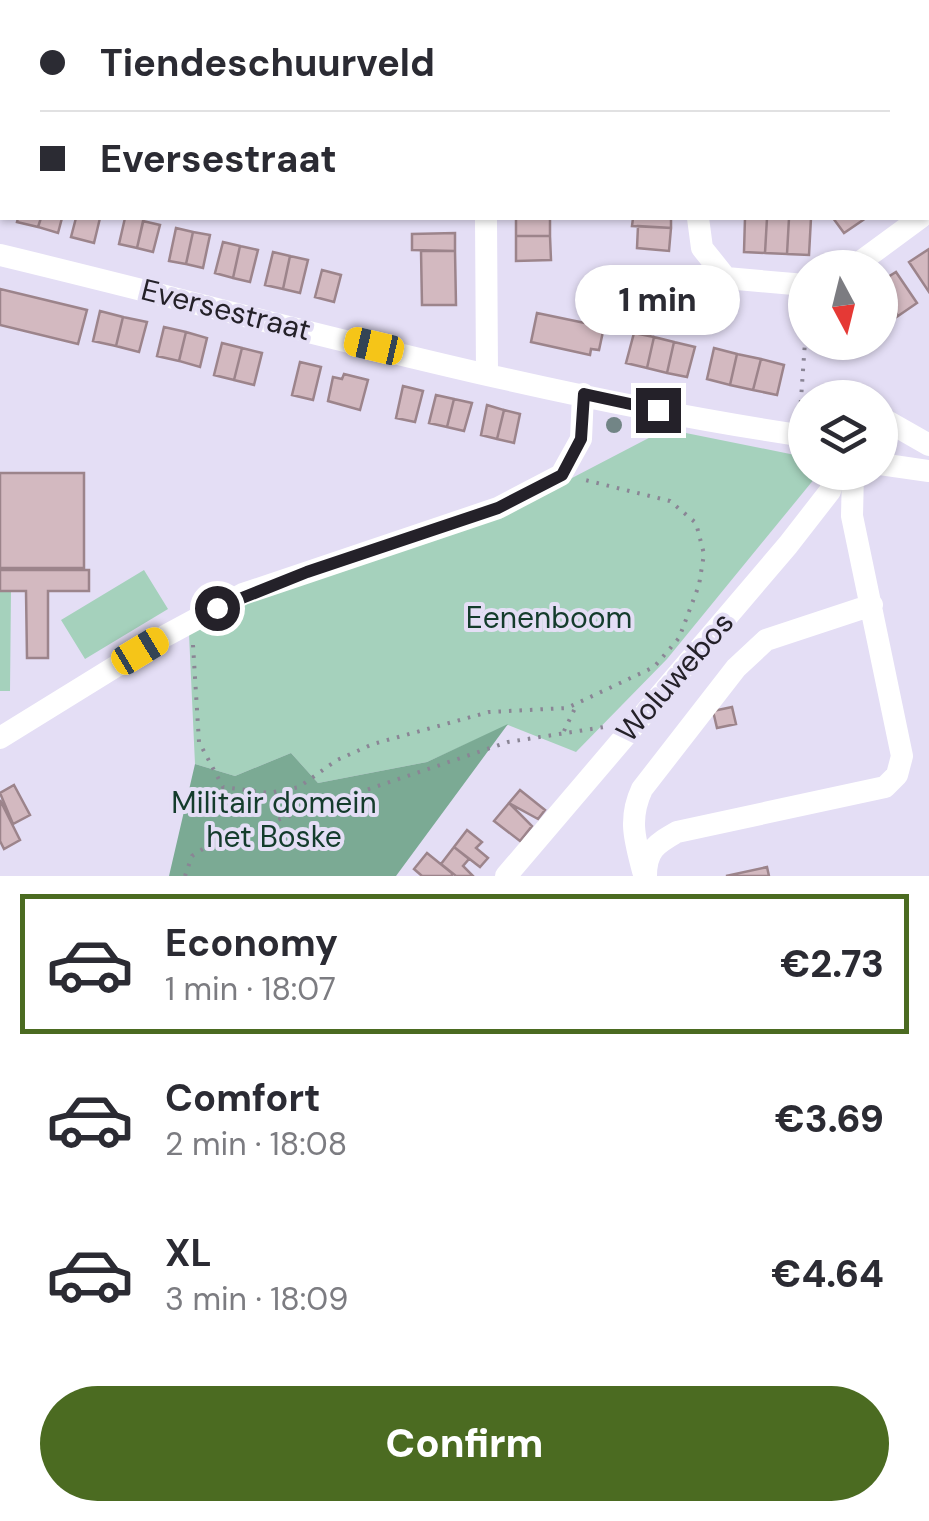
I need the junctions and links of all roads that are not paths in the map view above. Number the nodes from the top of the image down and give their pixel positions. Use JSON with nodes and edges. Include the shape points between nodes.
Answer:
{"nodes":[{"id":1,"x":486,"y":220,"type":"edge"},
{"id":2,"x":698,"y":220,"type":"edge"},
{"id":3,"x":917,"y":220,"type":"edge"},
{"id":4,"x":876,"y":250,"type":"edge"},
{"id":5,"x":0,"y":254,"type":"edge"},
{"id":6,"x":788,"y":283,"type":"edge"},
{"id":7,"x":487,"y":373,"type":"junction"},
{"id":8,"x":584,"y":394,"type":"junction"},
{"id":9,"x":898,"y":427,"type":"edge"},
{"id":10,"x":788,"y":433,"type":"edge"},
{"id":11,"x":929,"y":445,"type":"edge"},
{"id":12,"x":898,"y":466,"type":"edge"},
{"id":13,"x":929,"y":470,"type":"edge"},
{"id":14,"x":830,"y":490,"type":"edge"},
{"id":15,"x":853,"y":490,"type":"edge"},
{"id":16,"x":872,"y":604,"type":"junction"},
{"id":17,"x":0,"y":738,"type":"edge"},
{"id":18,"x":506,"y":876,"type":"edge"},
{"id":19,"x":645,"y":876,"type":"edge"}],
"edges":[{"from":1,"to":7,"type":"street"},
{"from":2,"to":6,"type":"street","via":[[702,248],[726,278]]},
{"from":3,"to":4,"type":"street"},
{"from":5,"to":7,"type":"street","name":"Eversestraat"},
{"from":7,"to":8,"type":"street","name":"Eversestraat"},
{"from":8,"to":10,"type":"street","name":"Eversestraat"},
{"from":8,"to":17,"type":"street","via":[[581,439],[562,475],[498,508],[243,594]]},
{"from":9,"to":11,"type":"street"},
{"from":12,"to":13,"type":"street"},
{"from":14,"to":18,"type":"street","name":"Woluwebos"},
{"from":15,"to":16,"type":"street"},
{"from":16,"to":19,"type":"street","via":[[766,640],[736,668],[633,809]]},
{"from":16,"to":19,"type":"street","via":[[902,756],[898,774],[885,787],[677,832],[655,844]]}]}
